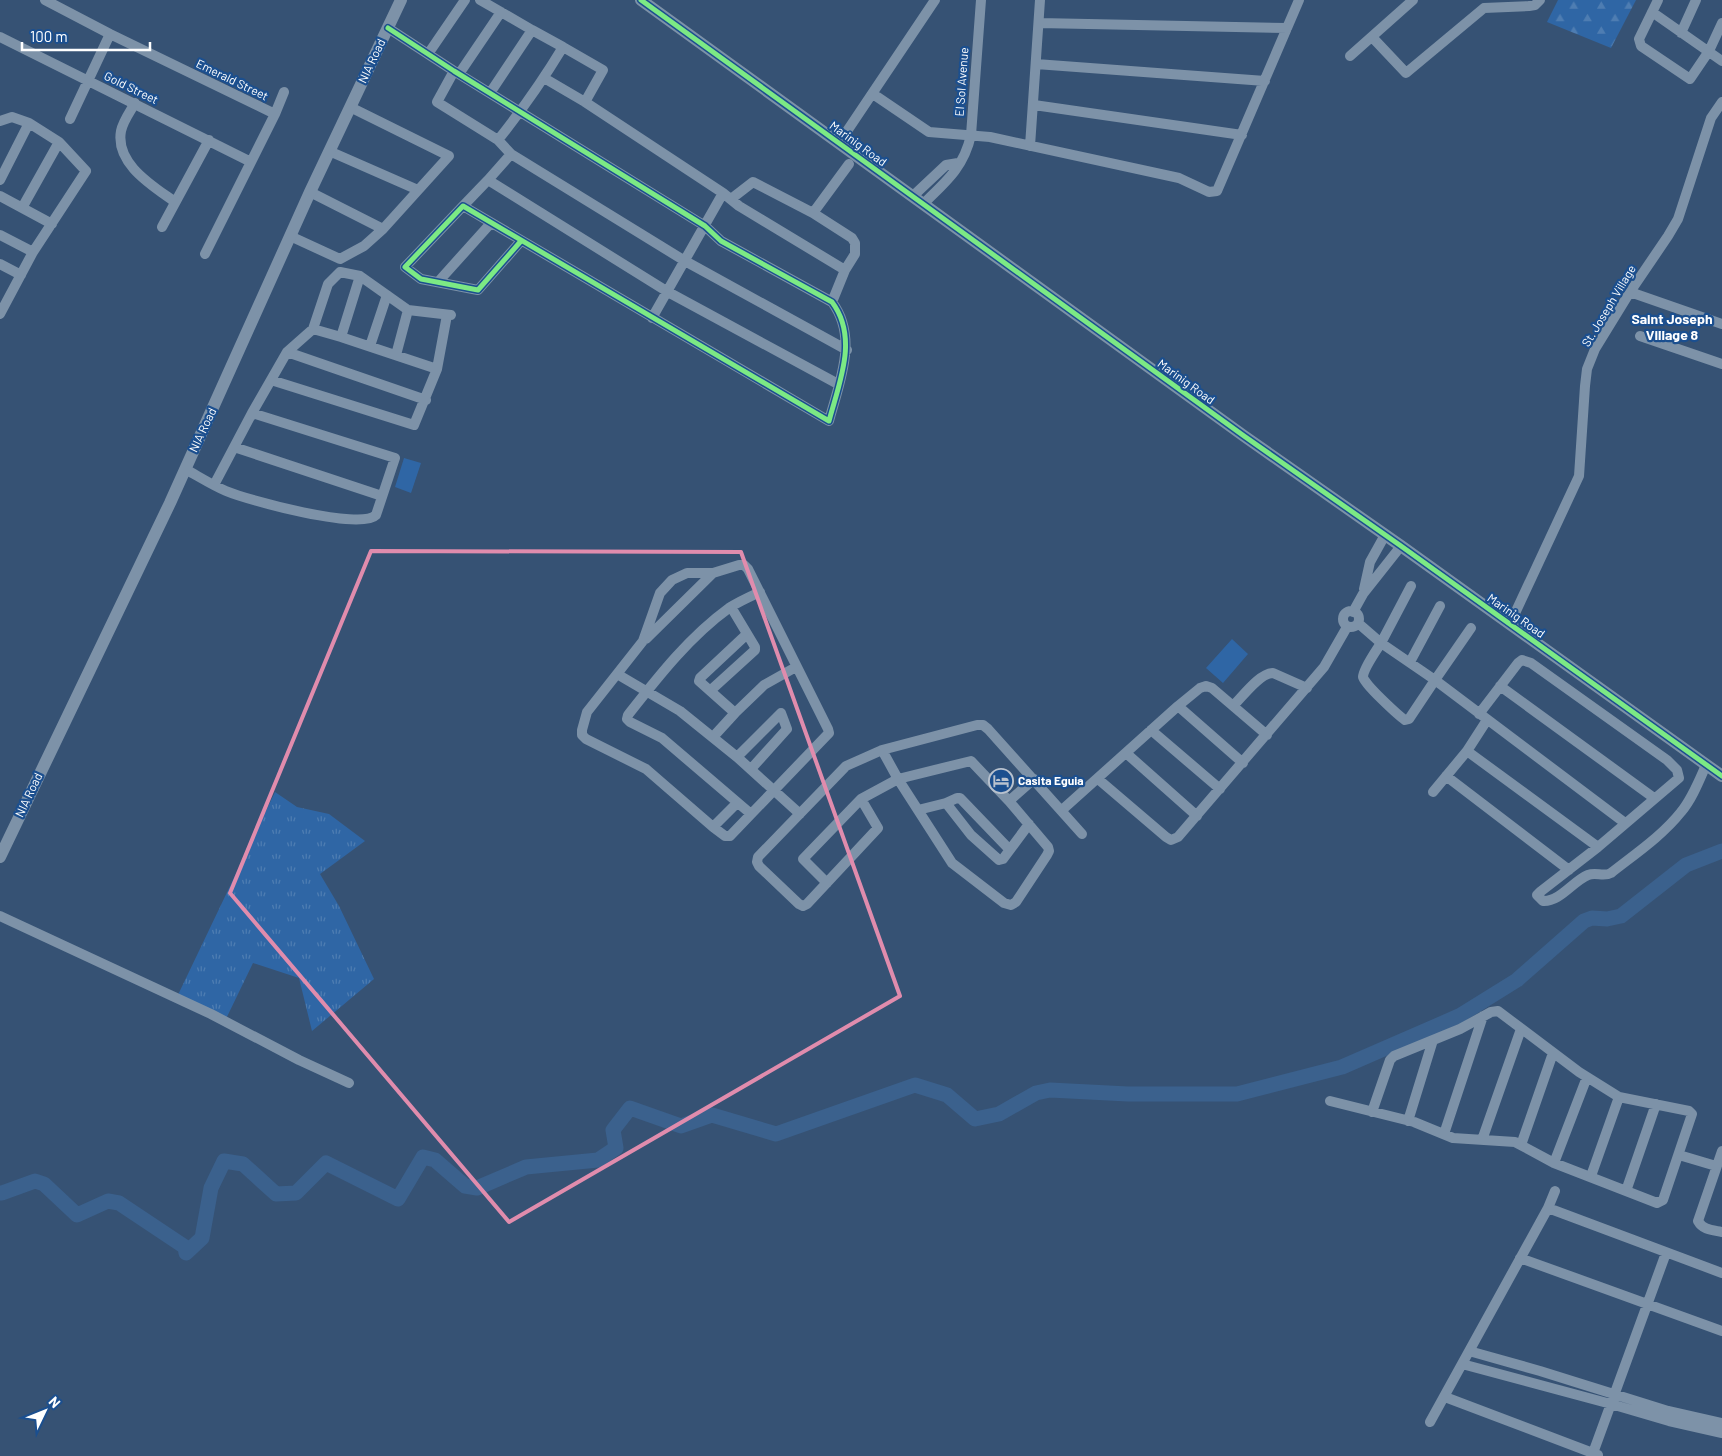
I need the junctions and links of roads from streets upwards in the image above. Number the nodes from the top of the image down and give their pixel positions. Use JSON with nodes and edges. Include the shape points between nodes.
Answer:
{"nodes":[{"id":1,"x":401,"y":0,"type":"edge"},
{"id":2,"x":465,"y":0,"type":"edge"},
{"id":3,"x":480,"y":0,"type":"edge"},
{"id":4,"x":641,"y":0,"type":"edge"},
{"id":5,"x":935,"y":0,"type":"edge"},
{"id":6,"x":981,"y":0,"type":"edge"},
{"id":7,"x":1040,"y":0,"type":"edge"},
{"id":8,"x":1299,"y":0,"type":"edge"},
{"id":9,"x":1413,"y":0,"type":"edge"},
{"id":10,"x":1540,"y":0,"type":"edge"},
{"id":11,"x":1658,"y":0,"type":"edge"},
{"id":12,"x":1696,"y":0,"type":"edge"},
{"id":13,"x":50,"y":1,"type":"edge"},
{"id":14,"x":1485,"y":4,"type":"edge"},
{"id":15,"x":501,"y":12,"type":"junction"},
{"id":16,"x":1652,"y":12,"type":"junction"},
{"id":17,"x":1039,"y":23,"type":"junction"},
{"id":18,"x":1722,"y":23,"type":"edge"},
{"id":19,"x":388,"y":28,"type":"junction"},
{"id":20,"x":1287,"y":28,"type":"junction"},
{"id":21,"x":532,"y":30,"type":"junction"},
{"id":22,"x":1681,"y":32,"type":"junction"},
{"id":23,"x":110,"y":34,"type":"junction"},
{"id":24,"x":0,"y":37,"type":"edge"},
{"id":25,"x":1372,"y":37,"type":"junction"},
{"id":26,"x":563,"y":47,"type":"junction"},
{"id":27,"x":1709,"y":51,"type":"junction"},
{"id":28,"x":428,"y":54,"type":"junction"},
{"id":29,"x":1350,"y":56,"type":"dead end"},
{"id":30,"x":1722,"y":61,"type":"edge"},
{"id":31,"x":1036,"y":64,"type":"junction"},
{"id":32,"x":457,"y":73,"type":"junction"},
{"id":33,"x":544,"y":78,"type":"junction"},
{"id":34,"x":88,"y":80,"type":"junction"},
{"id":35,"x":1265,"y":81,"type":"junction"},
{"id":36,"x":284,"y":92,"type":"dead end"},
{"id":37,"x":490,"y":93,"type":"junction"},
{"id":38,"x":873,"y":94,"type":"junction"},
{"id":39,"x":585,"y":102,"type":"junction"},
{"id":40,"x":1722,"y":102,"type":"edge"},
{"id":41,"x":134,"y":103,"type":"junction"},
{"id":42,"x":1034,"y":105,"type":"junction"},
{"id":43,"x":350,"y":107,"type":"junction"},
{"id":44,"x":520,"y":112,"type":"junction"},
{"id":45,"x":275,"y":114,"type":"junction"},
{"id":46,"x":70,"y":120,"type":"dead end"},
{"id":47,"x":0,"y":121,"type":"edge"},
{"id":48,"x":29,"y":123,"type":"junction"},
{"id":49,"x":971,"y":135,"type":"junction"},
{"id":50,"x":1242,"y":135,"type":"junction"},
{"id":51,"x":208,"y":140,"type":"junction"},
{"id":52,"x":498,"y":140,"type":"junction"},
{"id":53,"x":59,"y":142,"type":"junction"},
{"id":54,"x":840,"y":143,"type":"junction"},
{"id":55,"x":1030,"y":146,"type":"junction"},
{"id":56,"x":329,"y":151,"type":"junction"},
{"id":57,"x":511,"y":154,"type":"junction"},
{"id":58,"x":251,"y":162,"type":"junction"},
{"id":59,"x":849,"y":164,"type":"dead end"},
{"id":60,"x":0,"y":180,"type":"edge"},
{"id":61,"x":488,"y":180,"type":"junction"},
{"id":62,"x":418,"y":190,"type":"junction"},
{"id":63,"x":310,"y":192,"type":"junction"},
{"id":64,"x":0,"y":196,"type":"edge"},
{"id":65,"x":727,"y":196,"type":"junction"},
{"id":66,"x":918,"y":200,"type":"junction"},
{"id":67,"x":175,"y":202,"type":"junction"},
{"id":68,"x":463,"y":206,"type":"junction"},
{"id":69,"x":22,"y":208,"type":"junction"},
{"id":70,"x":813,"y":213,"type":"junction"},
{"id":71,"x":491,"y":223,"type":"junction"},
{"id":72,"x":52,"y":224,"type":"junction"},
{"id":73,"x":705,"y":226,"type":"junction"},
{"id":74,"x":162,"y":227,"type":"dead end"},
{"id":75,"x":383,"y":229,"type":"junction"},
{"id":76,"x":0,"y":235,"type":"edge"},
{"id":77,"x":290,"y":236,"type":"junction"},
{"id":78,"x":521,"y":241,"type":"junction"},
{"id":79,"x":33,"y":252,"type":"junction"},
{"id":80,"x":205,"y":254,"type":"dead end"},
{"id":81,"x":684,"y":261,"type":"junction"},
{"id":82,"x":0,"y":264,"type":"edge"},
{"id":83,"x":845,"y":270,"type":"junction"},
{"id":84,"x":20,"y":276,"type":"junction"},
{"id":85,"x":360,"y":276,"type":"junction"},
{"id":86,"x":438,"y":282,"type":"junction"},
{"id":87,"x":668,"y":292,"type":"junction"},
{"id":88,"x":1630,"y":292,"type":"junction"},
{"id":89,"x":387,"y":295,"type":"junction"},
{"id":90,"x":832,"y":302,"type":"junction"},
{"id":91,"x":1,"y":309,"type":"edge"},
{"id":92,"x":408,"y":310,"type":"junction"},
{"id":93,"x":652,"y":318,"type":"junction"},
{"id":94,"x":1722,"y":324,"type":"edge"},
{"id":95,"x":313,"y":329,"type":"junction"},
{"id":96,"x":1640,"y":336,"type":"dead end"},
{"id":97,"x":341,"y":337,"type":"junction"},
{"id":98,"x":370,"y":346,"type":"junction"},
{"id":99,"x":847,"y":350,"type":"junction"},
{"id":100,"x":288,"y":352,"type":"junction"},
{"id":101,"x":396,"y":355,"type":"junction"},
{"id":102,"x":1722,"y":364,"type":"edge"},
{"id":103,"x":437,"y":369,"type":"junction"},
{"id":104,"x":271,"y":380,"type":"junction"},
{"id":105,"x":838,"y":384,"type":"junction"},
{"id":106,"x":426,"y":400,"type":"junction"},
{"id":107,"x":252,"y":413,"type":"junction"},
{"id":108,"x":234,"y":448,"type":"junction"},
{"id":109,"x":185,"y":469,"type":"junction"},
{"id":110,"x":214,"y":485,"type":"junction"},
{"id":111,"x":382,"y":496,"type":"junction"},
{"id":112,"x":1385,"y":535,"type":"junction"},
{"id":113,"x":1401,"y":546,"type":"junction"},
{"id":114,"x":713,"y":573,"type":"junction"},
{"id":115,"x":1411,"y":586,"type":"dead end"},
{"id":116,"x":760,"y":592,"type":"junction"},
{"id":117,"x":1363,"y":594,"type":"junction"},
{"id":118,"x":1440,"y":606,"type":"dead end"},
{"id":119,"x":731,"y":607,"type":"junction"},
{"id":120,"x":1353,"y":612,"type":"junction"},
{"id":121,"x":1358,"y":623,"type":"junction"},
{"id":122,"x":1510,"y":624,"type":"junction"},
{"id":123,"x":1347,"y":627,"type":"junction"},
{"id":124,"x":1471,"y":628,"type":"dead end"},
{"id":125,"x":747,"y":634,"type":"junction"},
{"id":126,"x":643,"y":641,"type":"junction"},
{"id":127,"x":1381,"y":643,"type":"junction"},
{"id":128,"x":1410,"y":662,"type":"junction"},
{"id":129,"x":796,"y":667,"type":"junction"},
{"id":130,"x":617,"y":674,"type":"junction"},
{"id":131,"x":1435,"y":680,"type":"junction"},
{"id":132,"x":1500,"y":686,"type":"junction"},
{"id":133,"x":1307,"y":688,"type":"junction"},
{"id":134,"x":711,"y":690,"type":"junction"},
{"id":135,"x":646,"y":692,"type":"junction"},
{"id":136,"x":1178,"y":706,"type":"junction"},
{"id":137,"x":1233,"y":706,"type":"junction"},
{"id":138,"x":735,"y":713,"type":"junction"},
{"id":139,"x":1479,"y":714,"type":"junction"},
{"id":140,"x":1487,"y":720,"type":"junction"},
{"id":141,"x":1151,"y":730,"type":"junction"},
{"id":142,"x":1267,"y":735,"type":"junction"},
{"id":143,"x":713,"y":737,"type":"junction"},
{"id":144,"x":882,"y":750,"type":"junction"},
{"id":145,"x":1467,"y":751,"type":"junction"},
{"id":146,"x":1126,"y":753,"type":"junction"},
{"id":147,"x":737,"y":757,"type":"junction"},
{"id":148,"x":1242,"y":763,"type":"junction"},
{"id":149,"x":1706,"y":765,"type":"junction"},
{"id":150,"x":751,"y":769,"type":"junction"},
{"id":151,"x":1446,"y":776,"type":"junction"},
{"id":152,"x":1722,"y":776,"type":"edge"},
{"id":153,"x":1098,"y":778,"type":"junction"},
{"id":154,"x":898,"y":779,"type":"junction"},
{"id":155,"x":1034,"y":779,"type":"junction"},
{"id":156,"x":773,"y":790,"type":"junction"},
{"id":157,"x":1220,"y":790,"type":"junction"},
{"id":158,"x":1434,"y":792,"type":"dead end"},
{"id":159,"x":1654,"y":798,"type":"junction"},
{"id":160,"x":861,"y":799,"type":"junction"},
{"id":161,"x":1009,"y":801,"type":"junction"},
{"id":162,"x":737,"y":803,"type":"junction"},
{"id":163,"x":946,"y":804,"type":"junction"},
{"id":164,"x":918,"y":810,"type":"junction"},
{"id":165,"x":1062,"y":810,"type":"junction"},
{"id":166,"x":751,"y":814,"type":"junction"},
{"id":167,"x":800,"y":814,"type":"junction"},
{"id":168,"x":1197,"y":816,"type":"junction"},
{"id":169,"x":1625,"y":823,"type":"junction"},
{"id":170,"x":1030,"y":824,"type":"junction"},
{"id":171,"x":713,"y":827,"type":"junction"},
{"id":172,"x":1082,"y":834,"type":"dead end"},
{"id":173,"x":1598,"y":847,"type":"junction"},
{"id":174,"x":1009,"y":849,"type":"junction"},
{"id":175,"x":0,"y":857,"type":"edge"},
{"id":176,"x":1569,"y":870,"type":"junction"},
{"id":177,"x":827,"y":882,"type":"junction"},
{"id":178,"x":0,"y":916,"type":"edge"},
{"id":179,"x":1483,"y":1016,"type":"junction"},
{"id":180,"x":1521,"y":1029,"type":"junction"},
{"id":181,"x":1433,"y":1040,"type":"junction"},
{"id":182,"x":1554,"y":1053,"type":"junction"},
{"id":183,"x":1587,"y":1077,"type":"junction"},
{"id":184,"x":349,"y":1083,"type":"dead end"},
{"id":185,"x":1619,"y":1097,"type":"junction"},
{"id":186,"x":1330,"y":1101,"type":"dead end"},
{"id":187,"x":1656,"y":1104,"type":"junction"},
{"id":188,"x":1372,"y":1112,"type":"junction"},
{"id":189,"x":1408,"y":1121,"type":"junction"},
{"id":190,"x":1444,"y":1134,"type":"junction"},
{"id":191,"x":1482,"y":1140,"type":"junction"},
{"id":192,"x":1521,"y":1145,"type":"junction"},
{"id":193,"x":1722,"y":1152,"type":"edge"},
{"id":194,"x":1679,"y":1155,"type":"junction"},
{"id":195,"x":1554,"y":1162,"type":"junction"},
{"id":196,"x":1719,"y":1164,"type":"edge"},
{"id":197,"x":1591,"y":1176,"type":"junction"},
{"id":198,"x":1626,"y":1190,"type":"junction"},
{"id":199,"x":1555,"y":1192,"type":"dead end"},
{"id":200,"x":1548,"y":1208,"type":"junction"},
{"id":201,"x":1722,"y":1232,"type":"edge"},
{"id":202,"x":1666,"y":1253,"type":"junction"},
{"id":203,"x":1520,"y":1258,"type":"junction"},
{"id":204,"x":1722,"y":1273,"type":"edge"},
{"id":205,"x":1648,"y":1304,"type":"junction"},
{"id":206,"x":1722,"y":1331,"type":"edge"},
{"id":207,"x":1469,"y":1352,"type":"junction"},
{"id":208,"x":1462,"y":1364,"type":"junction"},
{"id":209,"x":1445,"y":1397,"type":"junction"},
{"id":210,"x":1613,"y":1399,"type":"junction"},
{"id":211,"x":1430,"y":1422,"type":"dead end"},
{"id":212,"x":1722,"y":1423,"type":"edge"},
{"id":213,"x":1722,"y":1433,"type":"edge"},
{"id":214,"x":1597,"y":1455,"type":"edge"}],
"edges":[{"from":1,"to":19,"type":"street","name":"NIA Road"},
{"from":2,"to":28,"type":"street"},
{"from":3,"to":15,"type":"street"},
{"from":4,"to":54,"type":"street","name":"Marinig Road"},
{"from":5,"to":38,"type":"street"},
{"from":6,"to":49,"type":"street","name":"El Sol Avenue"},
{"from":7,"to":17,"type":"street"},
{"from":8,"to":20,"type":"street"},
{"from":9,"to":25,"type":"street"},
{"from":10,"to":14,"type":"street","via":[[1530,6]]},
{"from":11,"to":16,"type":"street"},
{"from":12,"to":22,"type":"street"},
{"from":13,"to":23,"type":"street","name":"Emerald Street"},
{"from":14,"to":25,"type":"street","via":[[1406,73]]},
{"from":15,"to":21,"type":"street"},
{"from":15,"to":32,"type":"street"},
{"from":16,"to":22,"type":"street"},
{"from":16,"to":27,"type":"street","via":[[1639,39],[1641,46],[1690,79]]},
{"from":17,"to":20,"type":"street"},
{"from":17,"to":31,"type":"street"},
{"from":18,"to":27,"type":"street"},
{"from":19,"to":28,"type":"street"},
{"from":19,"to":43,"type":"street","name":"NIA Road"},
{"from":20,"to":35,"type":"street"},
{"from":21,"to":26,"type":"street"},
{"from":21,"to":37,"type":"street"},
{"from":22,"to":27,"type":"street"},
{"from":23,"to":34,"type":"street"},
{"from":23,"to":45,"type":"street","name":"Emerald Street"},
{"from":24,"to":34,"type":"street","name":"Gold Street"},
{"from":25,"to":29,"type":"street"},
{"from":26,"to":33,"type":"street"},
{"from":26,"to":39,"type":"street","via":[[603,70]]},
{"from":27,"to":30,"type":"street"},
{"from":28,"to":32,"type":"street"},
{"from":31,"to":35,"type":"street"},
{"from":31,"to":42,"type":"street"},
{"from":32,"to":37,"type":"street"},
{"from":32,"to":52,"type":"street","via":[[437,102]]},
{"from":33,"to":39,"type":"street"},
{"from":33,"to":44,"type":"street"},
{"from":34,"to":41,"type":"street","name":"Gold Street"},
{"from":34,"to":46,"type":"street"},
{"from":35,"to":50,"type":"street"},
{"from":36,"to":45,"type":"street"},
{"from":37,"to":44,"type":"street"},
{"from":38,"to":49,"type":"street","via":[[928,132]]},
{"from":38,"to":54,"type":"street"},
{"from":39,"to":65,"type":"street"},
{"from":40,"to":88,"type":"street","name":"St. Joseph Village","via":[[1711,118],[1678,219]]},
{"from":41,"to":51,"type":"street","name":"Gold Street"},
{"from":41,"to":67,"type":"street","via":[[120,132],[122,147],[137,172]]},
{"from":42,"to":50,"type":"street"},
{"from":42,"to":55,"type":"street"},
{"from":43,"to":56,"type":"street","name":"NIA Road"},
{"from":43,"to":62,"type":"street","via":[[449,156]]},
{"from":44,"to":52,"type":"street"},
{"from":44,"to":73,"type":"street"},
{"from":45,"to":58,"type":"street"},
{"from":47,"to":48,"type":"street","via":[[12,117]]},
{"from":48,"to":53,"type":"street"},
{"from":48,"to":60,"type":"street"},
{"from":49,"to":55,"type":"street"},
{"from":49,"to":66,"type":"street","name":"El Sol Avenue","via":[[967,151],[958,164],[946,165]]},
{"from":50,"to":55,"type":"street","via":[[1217,192],[1179,178]]},
{"from":51,"to":58,"type":"street","name":"Gold Street"},
{"from":51,"to":67,"type":"street"},
{"from":52,"to":57,"type":"street"},
{"from":53,"to":69,"type":"street"},
{"from":53,"to":72,"type":"street","via":[[86,171]]},
{"from":54,"to":66,"type":"street","name":"Marinig Road"},
{"from":56,"to":62,"type":"street"},
{"from":56,"to":63,"type":"street","name":"NIA Road"},
{"from":57,"to":61,"type":"street"},
{"from":57,"to":81,"type":"street"},
{"from":58,"to":80,"type":"street"},
{"from":59,"to":70,"type":"street"},
{"from":61,"to":68,"type":"street"},
{"from":61,"to":87,"type":"street"},
{"from":62,"to":75,"type":"street"},
{"from":63,"to":75,"type":"street"},
{"from":63,"to":77,"type":"street","name":"NIA Road"},
{"from":64,"to":69,"type":"street"},
{"from":65,"to":70,"type":"street","via":[[753,182]]},
{"from":65,"to":73,"type":"street"},
{"from":65,"to":83,"type":"street"},
{"from":66,"to":112,"type":"street","name":"Marinig Road"},
{"from":67,"to":74,"type":"street"},
{"from":68,"to":71,"type":"street"},
{"from":68,"to":86,"type":"street","via":[[405,267],[421,279]]},
{"from":69,"to":72,"type":"street"},
{"from":70,"to":83,"type":"street","via":[[855,243],[855,254]]},
{"from":71,"to":78,"type":"street"},
{"from":71,"to":86,"type":"street"},
{"from":72,"to":79,"type":"street"},
{"from":73,"to":81,"type":"street"},
{"from":73,"to":90,"type":"street","via":[[721,241]]},
{"from":75,"to":77,"type":"street","via":[[364,246],[340,259]]},
{"from":76,"to":79,"type":"street"},
{"from":77,"to":109,"type":"street","name":"NIA Road"},
{"from":78,"to":86,"type":"street","via":[[478,290]]},
{"from":78,"to":93,"type":"street"},
{"from":79,"to":84,"type":"street"},
{"from":81,"to":87,"type":"street"},
{"from":81,"to":99,"type":"street"},
{"from":82,"to":84,"type":"street"},
{"from":83,"to":90,"type":"street"},
{"from":84,"to":91,"type":"street"},
{"from":85,"to":89,"type":"street"},
{"from":85,"to":95,"type":"street","via":[[340,272],[328,284]]},
{"from":85,"to":97,"type":"street"},
{"from":87,"to":93,"type":"street"},
{"from":87,"to":105,"type":"street"},
{"from":88,"to":94,"type":"street"},
{"from":88,"to":122,"type":"street","name":"St. Joseph Village","via":[[1595,349],[1587,369],[1579,476]]},
{"from":89,"to":92,"type":"street"},
{"from":89,"to":98,"type":"street"},
{"from":90,"to":99,"type":"street","via":[[840,312]]},
{"from":92,"to":101,"type":"street"},
{"from":92,"to":103,"type":"street","via":[[449,315]]},
{"from":93,"to":105,"type":"street","via":[[829,421]]},
{"from":95,"to":97,"type":"street"},
{"from":95,"to":100,"type":"street"},
{"from":96,"to":102,"type":"street"},
{"from":97,"to":98,"type":"street"},
{"from":98,"to":101,"type":"street"},
{"from":99,"to":105,"type":"street"},
{"from":100,"to":104,"type":"street"},
{"from":100,"to":106,"type":"street"},
{"from":101,"to":103,"type":"street"},
{"from":103,"to":106,"type":"street"},
{"from":104,"to":106,"type":"street","via":[[414,425]]},
{"from":104,"to":107,"type":"street"},
{"from":107,"to":108,"type":"street"},
{"from":107,"to":111,"type":"street","via":[[396,458]]},
{"from":108,"to":110,"type":"street"},
{"from":108,"to":111,"type":"street"},
{"from":109,"to":110,"type":"street"},
{"from":109,"to":175,"type":"street","name":"NIA Road"},
{"from":110,"to":111,"type":"street","via":[[273,506],[325,517],[373,518]]},
{"from":112,"to":113,"type":"street","name":"Marinig Road"},
{"from":112,"to":117,"type":"street","via":[[1370,562]]},
{"from":113,"to":117,"type":"street"},
{"from":113,"to":122,"type":"street","name":"Marinig Road"},
{"from":114,"to":116,"type":"street","via":[[744,565]]},
{"from":114,"to":126,"type":"street"},
{"from":114,"to":126,"type":"street","via":[[687,573],[672,580],[660,593]]},
{"from":115,"to":127,"type":"street"},
{"from":116,"to":119,"type":"street"},
{"from":116,"to":129,"type":"street"},
{"from":117,"to":120,"type":"street"},
{"from":118,"to":128,"type":"street"},
{"from":119,"to":125,"type":"street"},
{"from":119,"to":135,"type":"street","via":[[705,626]]},
{"from":120,"to":121,"type":"street","via":[[1358,615]]},
{"from":120,"to":123,"type":"street","via":[[1344,615]]},
{"from":121,"to":123,"type":"street","via":[[1352,628]]},
{"from":121,"to":127,"type":"street"},
{"from":122,"to":149,"type":"street","name":"Marinig Road"},
{"from":123,"to":133,"type":"street","via":[[1324,668]]},
{"from":124,"to":131,"type":"street"},
{"from":125,"to":134,"type":"street","via":[[755,650]]},
{"from":125,"to":134,"type":"street","via":[[700,678],[699,681]]},
{"from":126,"to":130,"type":"street"},
{"from":127,"to":128,"type":"street"},
{"from":127,"to":131,"type":"street","via":[[1363,678],[1399,716],[1410,719]]},
{"from":128,"to":131,"type":"street"},
{"from":129,"to":138,"type":"street","via":[[764,685]]},
{"from":129,"to":156,"type":"street","via":[[829,733]]},
{"from":130,"to":135,"type":"street"},
{"from":130,"to":171,"type":"street","via":[[587,712],[582,734],[646,769]]},
{"from":131,"to":139,"type":"street"},
{"from":132,"to":139,"type":"street"},
{"from":132,"to":159,"type":"street"},
{"from":132,"to":159,"type":"street","via":[[1522,660],[1531,663],[1667,760],[1677,770],[1679,778]]},
{"from":133,"to":137,"type":"street","via":[[1268,673]]},
{"from":133,"to":142,"type":"street"},
{"from":134,"to":138,"type":"street"},
{"from":135,"to":143,"type":"street","via":[[680,711]]},
{"from":135,"to":162,"type":"street","via":[[627,719],[662,738]]},
{"from":136,"to":137,"type":"street","via":[[1206,686]]},
{"from":136,"to":141,"type":"street"},
{"from":136,"to":148,"type":"street"},
{"from":137,"to":142,"type":"street"},
{"from":138,"to":143,"type":"street"},
{"from":139,"to":140,"type":"street"},
{"from":140,"to":145,"type":"street"},
{"from":140,"to":169,"type":"street"},
{"from":141,"to":146,"type":"street"},
{"from":141,"to":157,"type":"street"},
{"from":142,"to":148,"type":"street"},
{"from":143,"to":147,"type":"street"},
{"from":144,"to":154,"type":"street"},
{"from":144,"to":155,"type":"street","via":[[983,725]]},
{"from":144,"to":167,"type":"street","via":[[846,766]]},
{"from":145,"to":151,"type":"street"},
{"from":145,"to":173,"type":"street"},
{"from":146,"to":153,"type":"street"},
{"from":146,"to":168,"type":"street"},
{"from":147,"to":150,"type":"street"},
{"from":147,"to":150,"type":"street","via":[[780,711],[787,729]]},
{"from":148,"to":157,"type":"street"},
{"from":149,"to":152,"type":"street","name":"Marinig Road"},
{"from":149,"to":176,"type":"street","via":[[1681,812],[1654,839],[1611,873],[1586,876],[1547,901],[1539,898],[1540,892]]},
{"from":150,"to":156,"type":"street"},
{"from":151,"to":158,"type":"street"},
{"from":151,"to":176,"type":"street"},
{"from":153,"to":165,"type":"street"},
{"from":153,"to":168,"type":"street","via":[[1171,840],[1178,837]]},
{"from":154,"to":160,"type":"street"},
{"from":154,"to":161,"type":"street","via":[[970,761]]},
{"from":154,"to":164,"type":"street"},
{"from":155,"to":161,"type":"street"},
{"from":155,"to":165,"type":"street"},
{"from":156,"to":166,"type":"street"},
{"from":156,"to":167,"type":"street"},
{"from":157,"to":168,"type":"street"},
{"from":159,"to":169,"type":"street"},
{"from":160,"to":177,"type":"street","via":[[878,828]]},
{"from":160,"to":177,"type":"street","via":[[803,859]]},
{"from":161,"to":170,"type":"street"},
{"from":162,"to":166,"type":"street"},
{"from":162,"to":171,"type":"street"},
{"from":163,"to":164,"type":"street"},
{"from":163,"to":174,"type":"street","via":[[960,798]]},
{"from":163,"to":174,"type":"street","via":[[971,835],[996,858],[1003,859]]},
{"from":164,"to":170,"type":"street","via":[[952,863],[1011,905],[1049,851]]},
{"from":165,"to":172,"type":"street"},
{"from":166,"to":171,"type":"street","via":[[730,836]]},
{"from":167,"to":177,"type":"street","via":[[758,857],[757,862],[803,906]]},
{"from":169,"to":173,"type":"street"},
{"from":170,"to":174,"type":"street"},
{"from":173,"to":176,"type":"street"},
{"from":178,"to":184,"type":"street","via":[[211,1014]]},
{"from":179,"to":180,"type":"street","via":[[1498,1011]]},
{"from":179,"to":181,"type":"street"},
{"from":179,"to":190,"type":"street"},
{"from":180,"to":182,"type":"street"},
{"from":180,"to":191,"type":"street"},
{"from":181,"to":188,"type":"street","via":[[1390,1060]]},
{"from":181,"to":189,"type":"street"},
{"from":182,"to":183,"type":"street"},
{"from":182,"to":192,"type":"street"},
{"from":183,"to":185,"type":"street"},
{"from":183,"to":195,"type":"street"},
{"from":185,"to":187,"type":"street"},
{"from":185,"to":197,"type":"street"},
{"from":186,"to":188,"type":"street"},
{"from":187,"to":194,"type":"street","via":[[1692,1114]]},
{"from":187,"to":198,"type":"street"},
{"from":188,"to":189,"type":"street"},
{"from":189,"to":190,"type":"street"},
{"from":190,"to":191,"type":"street","via":[[1453,1138]]},
{"from":191,"to":192,"type":"street","via":[[1506,1140]]},
{"from":192,"to":195,"type":"street"},
{"from":193,"to":196,"type":"street"},
{"from":194,"to":196,"type":"street"},
{"from":194,"to":198,"type":"street","via":[[1661,1202]]},
{"from":195,"to":197,"type":"street"},
{"from":196,"to":201,"type":"street","via":[[1698,1221],[1707,1229]]},
{"from":197,"to":198,"type":"street"},
{"from":199,"to":200,"type":"street"},
{"from":200,"to":202,"type":"street"},
{"from":200,"to":203,"type":"street"},
{"from":202,"to":204,"type":"street"},
{"from":202,"to":205,"type":"street"},
{"from":203,"to":205,"type":"street"},
{"from":203,"to":207,"type":"street"},
{"from":205,"to":206,"type":"street"},
{"from":205,"to":210,"type":"street"},
{"from":207,"to":208,"type":"street"},
{"from":207,"to":210,"type":"street","via":[[1540,1371]]},
{"from":208,"to":209,"type":"street"},
{"from":208,"to":210,"type":"street"},
{"from":209,"to":211,"type":"street"},
{"from":209,"to":214,"type":"street"},
{"from":210,"to":212,"type":"street"},
{"from":210,"to":213,"type":"street","via":[[1668,1422]]},
{"from":210,"to":214,"type":"street"}]}
